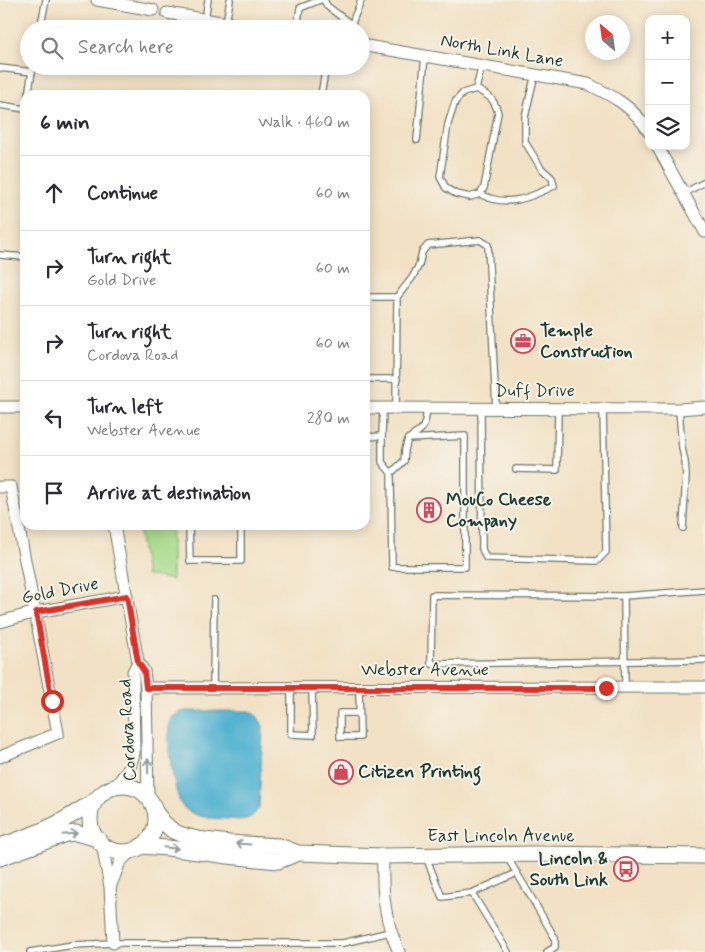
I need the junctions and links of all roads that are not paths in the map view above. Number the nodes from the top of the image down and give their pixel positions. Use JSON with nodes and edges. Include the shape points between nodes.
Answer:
{"nodes":[{"id":1,"x":46,"y":0,"type":"edge"},
{"id":2,"x":97,"y":0,"type":"edge"},
{"id":3,"x":208,"y":0,"type":"edge"},
{"id":4,"x":230,"y":0,"type":"edge"},
{"id":5,"x":320,"y":0,"type":"edge"},
{"id":6,"x":324,"y":0,"type":"edge"},
{"id":7,"x":361,"y":0,"type":"edge"},
{"id":8,"x":153,"y":10,"type":"dead end"},
{"id":9,"x":167,"y":13,"type":"dead end"},
{"id":10,"x":205,"y":19,"type":"junction"},
{"id":11,"x":42,"y":20,"type":"edge"},
{"id":12,"x":210,"y":20,"type":"edge"},
{"id":13,"x":227,"y":20,"type":"edge"},
{"id":14,"x":298,"y":20,"type":"edge"},
{"id":15,"x":344,"y":20,"type":"edge"},
{"id":16,"x":353,"y":20,"type":"edge"},
{"id":17,"x":370,"y":47,"type":"edge"},
{"id":18,"x":425,"y":56,"type":"junction"},
{"id":19,"x":482,"y":65,"type":"junction"},
{"id":20,"x":0,"y":68,"type":"edge"},
{"id":21,"x":20,"y":69,"type":"edge"},
{"id":22,"x":535,"y":74,"type":"junction"},
{"id":23,"x":32,"y":75,"type":"edge"},
{"id":24,"x":325,"y":75,"type":"edge"},
{"id":25,"x":476,"y":89,"type":"junction"},
{"id":26,"x":29,"y":90,"type":"edge"},
{"id":27,"x":323,"y":90,"type":"edge"},
{"id":28,"x":0,"y":105,"type":"edge"},
{"id":29,"x":20,"y":108,"type":"edge"},
{"id":30,"x":645,"y":125,"type":"edge"},
{"id":31,"x":417,"y":140,"type":"dead end"},
{"id":32,"x":659,"y":150,"type":"edge"},
{"id":33,"x":705,"y":182,"type":"edge"},
{"id":34,"x":684,"y":193,"type":"junction"},
{"id":35,"x":480,"y":194,"type":"junction"},
{"id":36,"x":705,"y":232,"type":"edge"},
{"id":37,"x":0,"y":255,"type":"edge"},
{"id":38,"x":20,"y":257,"type":"edge"},
{"id":39,"x":370,"y":297,"type":"edge"},
{"id":40,"x":397,"y":297,"type":"junction"},
{"id":41,"x":370,"y":379,"type":"edge"},
{"id":42,"x":397,"y":379,"type":"junction"},
{"id":43,"x":0,"y":407,"type":"edge"},
{"id":44,"x":705,"y":407,"type":"edge"},
{"id":45,"x":20,"y":408,"type":"edge"},
{"id":46,"x":370,"y":408,"type":"edge"},
{"id":47,"x":383,"y":408,"type":"junction"},
{"id":48,"x":396,"y":408,"type":"junction"},
{"id":49,"x":427,"y":408,"type":"junction"},
{"id":50,"x":481,"y":408,"type":"junction"},
{"id":51,"x":496,"y":409,"type":"junction"},
{"id":52,"x":558,"y":409,"type":"junction"},
{"id":53,"x":603,"y":409,"type":"junction"},
{"id":54,"x":679,"y":409,"type":"junction"},
{"id":55,"x":382,"y":436,"type":"junction"},
{"id":56,"x":370,"y":437,"type":"edge"},
{"id":57,"x":408,"y":439,"type":"junction"},
{"id":58,"x":516,"y":469,"type":"dead end"},
{"id":59,"x":391,"y":473,"type":"junction"},
{"id":60,"x":0,"y":487,"type":"edge"},
{"id":61,"x":682,"y":528,"type":"dead end"},
{"id":62,"x":115,"y":530,"type":"edge"},
{"id":63,"x":189,"y":530,"type":"edge"},
{"id":64,"x":241,"y":530,"type":"edge"},
{"id":65,"x":705,"y":590,"type":"edge"},
{"id":66,"x":127,"y":596,"type":"junction"},
{"id":67,"x":624,"y":596,"type":"junction"},
{"id":68,"x":214,"y":600,"type":"dead end"},
{"id":69,"x":36,"y":612,"type":"junction"},
{"id":70,"x":0,"y":622,"type":"edge"},
{"id":71,"x":705,"y":660,"type":"edge"},
{"id":72,"x":138,"y":662,"type":"junction"},
{"id":73,"x":625,"y":662,"type":"junction"},
{"id":74,"x":625,"y":687,"type":"junction"},
{"id":75,"x":705,"y":687,"type":"edge"},
{"id":76,"x":146,"y":688,"type":"junction"},
{"id":77,"x":213,"y":688,"type":"junction"},
{"id":78,"x":291,"y":688,"type":"junction"},
{"id":79,"x":312,"y":688,"type":"junction"},
{"id":80,"x":359,"y":688,"type":"junction"},
{"id":81,"x":359,"y":713,"type":"junction"},
{"id":82,"x":0,"y":757,"type":"edge"},
{"id":83,"x":116,"y":787,"type":"junction"},
{"id":84,"x":148,"y":798,"type":"junction"},
{"id":85,"x":96,"y":800,"type":"junction"},
{"id":86,"x":157,"y":814,"type":"junction"},
{"id":87,"x":100,"y":842,"type":"junction"},
{"id":88,"x":0,"y":846,"type":"edge"},
{"id":89,"x":136,"y":849,"type":"junction"},
{"id":90,"x":298,"y":853,"type":"junction"},
{"id":91,"x":505,"y":854,"type":"junction"},
{"id":92,"x":425,"y":855,"type":"junction"},
{"id":93,"x":382,"y":856,"type":"junction"},
{"id":94,"x":705,"y":856,"type":"edge"},
{"id":95,"x":0,"y":858,"type":"edge"},
{"id":96,"x":517,"y":873,"type":"junction"},
{"id":97,"x":110,"y":886,"type":"junction"},
{"id":98,"x":472,"y":893,"type":"junction"},
{"id":99,"x":390,"y":932,"type":"junction"},
{"id":100,"x":113,"y":943,"type":"junction"},
{"id":101,"x":30,"y":952,"type":"edge"},
{"id":102,"x":399,"y":952,"type":"edge"},
{"id":103,"x":508,"y":952,"type":"edge"},
{"id":104,"x":547,"y":952,"type":"edge"}],
"edges":[{"from":1,"to":11,"type":"lane"},
{"from":2,"to":8,"type":"street"},
{"from":3,"to":10,"type":"lane"},
{"from":4,"to":13,"type":"lane"},
{"from":5,"to":14,"type":"lane","via":[[300,8]]},
{"from":6,"to":15,"type":"lane"},
{"from":7,"to":16,"type":"lane"},
{"from":9,"to":10,"type":"street"},
{"from":10,"to":12,"type":"street"},
{"from":17,"to":18,"type":"street","name":"North Link Lane"},
{"from":18,"to":19,"type":"street","name":"North Link Lane"},
{"from":18,"to":31,"type":"lane"},
{"from":19,"to":22,"type":"street","name":"North Link Lane"},
{"from":19,"to":25,"type":"lane"},
{"from":20,"to":21,"type":"lane"},
{"from":22,"to":30,"type":"street","name":"North Link Lane","via":[[588,84],[604,91],[617,98]]},
{"from":22,"to":35,"type":"lane","via":[[525,118],[525,142],[540,168],[552,178],[554,186],[521,200],[503,202]]},
{"from":23,"to":26,"type":"lane"},
{"from":24,"to":27,"type":"lane"},
{"from":25,"to":35,"type":"lane","via":[[490,96],[498,113],[484,188]]},
{"from":25,"to":35,"type":"lane","via":[[463,93],[454,102],[440,177],[446,188],[456,194],[470,197]]},
{"from":28,"to":29,"type":"lane"},
{"from":32,"to":34,"type":"street"},
{"from":33,"to":34,"type":"lane"},
{"from":34,"to":36,"type":"street"},
{"from":37,"to":38,"type":"lane"},
{"from":39,"to":40,"type":"lane"},
{"from":40,"to":42,"type":"lane"},
{"from":40,"to":51,"type":"lane","via":[[412,278],[428,245],[480,240],[488,245]]},
{"from":41,"to":42,"type":"lane"},
{"from":42,"to":48,"type":"lane"},
{"from":43,"to":45,"type":"street"},
{"from":44,"to":54,"type":"street","name":"Duff Drive"},
{"from":46,"to":47,"type":"street","name":"Duff Drive"},
{"from":47,"to":48,"type":"street","name":"Duff Drive"},
{"from":47,"to":55,"type":"lane"},
{"from":48,"to":49,"type":"street","name":"Duff Drive"},
{"from":49,"to":50,"type":"street","name":"Duff Drive"},
{"from":49,"to":57,"type":"lane","via":[[425,425]]},
{"from":50,"to":51,"type":"street","name":"Duff Drive"},
{"from":50,"to":53,"type":"lane","via":[[482,548],[486,558],[598,561],[606,552]]},
{"from":51,"to":52,"type":"street","name":"Duff Drive"},
{"from":52,"to":53,"type":"street","name":"Duff Drive"},
{"from":52,"to":58,"type":"lane","via":[[557,470]]},
{"from":53,"to":54,"type":"street","name":"Duff Drive"},
{"from":54,"to":61,"type":"lane","via":[[686,474]]},
{"from":55,"to":56,"type":"lane"},
{"from":55,"to":59,"type":"lane","via":[[382,462]]},
{"from":57,"to":59,"type":"lane","via":[[404,461]]},
{"from":57,"to":59,"type":"lane","via":[[465,436],[465,567],[392,567]]},
{"from":60,"to":69,"type":"street","via":[[11,487]]},
{"from":62,"to":66,"type":"street","name":"Cordova Road"},
{"from":63,"to":64,"type":"lane","via":[[190,561],[241,561]]},
{"from":65,"to":67,"type":"lane"},
{"from":66,"to":69,"type":"street","name":"Gold Drive"},
{"from":66,"to":72,"type":"street","name":"Cordova Road"},
{"from":67,"to":73,"type":"lane"},
{"from":67,"to":73,"type":"lane","via":[[432,595],[431,664]]},
{"from":68,"to":77,"type":"lane"},
{"from":69,"to":70,"type":"street","name":"Gold Drive"},
{"from":69,"to":82,"type":"street","via":[[58,733]]},
{"from":71,"to":73,"type":"lane"},
{"from":72,"to":76,"type":"street","name":"Cordova Road","via":[[144,671]]},
{"from":72,"to":83,"type":"street","name":"Cordova Road","via":[[133,672],[134,753],[130,767]]},
{"from":73,"to":74,"type":"lane"},
{"from":74,"to":75,"type":"street","name":"Webster Avenue"},
{"from":74,"to":80,"type":"street","name":"Webster Avenue"},
{"from":76,"to":77,"type":"street","name":"Webster Avenue"},
{"from":84,"to":76,"type":"street","name":"Cordova Road","one_way":true},
{"from":77,"to":78,"type":"street","name":"Webster Avenue"},
{"from":78,"to":79,"type":"street","name":"Webster Avenue"},
{"from":78,"to":79,"type":"lane","via":[[291,734],[313,735]]},
{"from":79,"to":80,"type":"street","name":"Webster Avenue"},
{"from":80,"to":81,"type":"lane"},
{"from":81,"to":81,"type":"lane","via":[[360,737],[340,737],[340,713]]},
{"from":83,"to":84,"type":"street","via":[[130,787]]},
{"from":83,"to":85,"type":"street"},
{"from":84,"to":86,"type":"street"},
{"from":85,"to":87,"type":"street","via":[[90,815]]},
{"from":85,"to":88,"type":"street","via":[[53,826]]},
{"from":86,"to":89,"type":"street","via":[[154,832]]},
{"from":90,"to":86,"type":"street","name":"East Lincoln Avenue","one_way":true,"via":[[279,846],[229,843],[182,835]]},
{"from":87,"to":89,"type":"street","via":[[120,851]]},
{"from":95,"to":87,"type":"street","one_way":true,"via":[[66,834],[76,833]]},
{"from":87,"to":97,"type":"street"},
{"from":89,"to":90,"type":"street","name":"East Lincoln Avenue","one_way":true,"via":[[168,848],[278,861]]},
{"from":89,"to":97,"type":"street","via":[[120,862]]},
{"from":90,"to":93,"type":"street","name":"East Lincoln Avenue"},
{"from":91,"to":92,"type":"street","name":"East Lincoln Avenue"},
{"from":91,"to":94,"type":"street","name":"East Lincoln Avenue"},
{"from":91,"to":96,"type":"lane"},
{"from":92,"to":93,"type":"street","name":"East Lincoln Avenue"},
{"from":92,"to":98,"type":"lane","via":[[442,897]]},
{"from":93,"to":99,"type":"street","via":[[384,908]]},
{"from":96,"to":98,"type":"lane"},
{"from":96,"to":104,"type":"lane","via":[[555,938],[555,947]]},
{"from":97,"to":100,"type":"street"},
{"from":98,"to":103,"type":"lane"},
{"from":99,"to":100,"type":"lane","via":[[343,943]]},
{"from":99,"to":102,"type":"street"},
{"from":100,"to":101,"type":"lane"}]}
